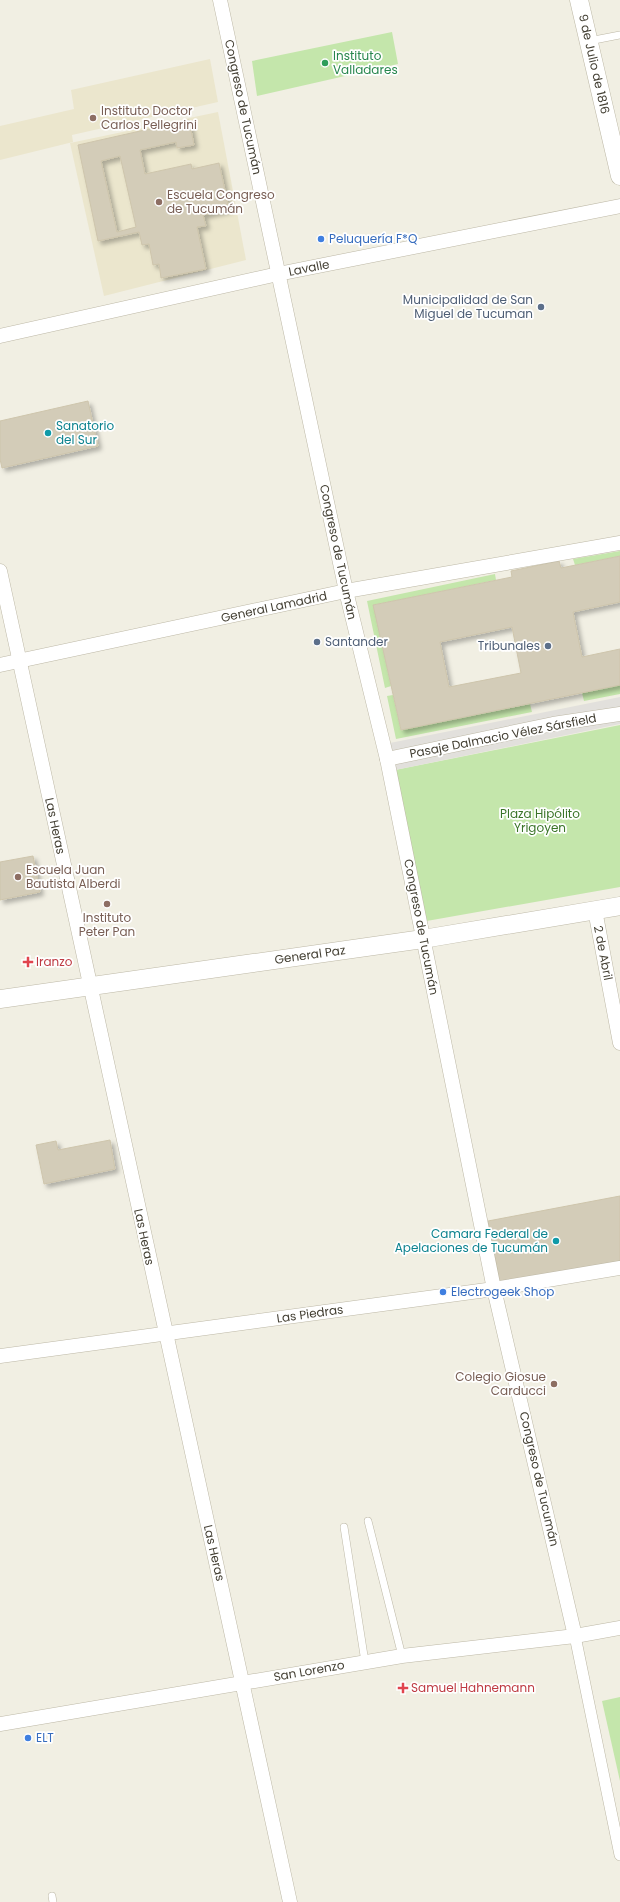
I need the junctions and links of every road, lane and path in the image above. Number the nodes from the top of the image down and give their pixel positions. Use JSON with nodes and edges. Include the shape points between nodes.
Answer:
{"nodes":[{"id":1,"x":220,"y":0,"type":"edge"},
{"id":2,"x":579,"y":0,"type":"edge"},
{"id":3,"x":620,"y":35,"type":"edge"},
{"id":4,"x":589,"y":41,"type":"junction"},
{"id":5,"x":620,"y":176,"type":"edge"},
{"id":6,"x":620,"y":206,"type":"edge"},
{"id":7,"x":278,"y":274,"type":"junction"},
{"id":8,"x":0,"y":336,"type":"edge"},
{"id":9,"x":620,"y":543,"type":"edge"},
{"id":10,"x":0,"y":571,"type":"edge"},
{"id":11,"x":346,"y":591,"type":"junction"},
{"id":12,"x":19,"y":661,"type":"junction"},
{"id":13,"x":0,"y":665,"type":"edge"},
{"id":14,"x":620,"y":714,"type":"edge"},
{"id":15,"x":386,"y":759,"type":"junction"},
{"id":16,"x":620,"y":906,"type":"edge"},
{"id":17,"x":595,"y":910,"type":"junction"},
{"id":18,"x":423,"y":939,"type":"junction"},
{"id":19,"x":90,"y":986,"type":"junction"},
{"id":20,"x":0,"y":999,"type":"edge"},
{"id":21,"x":620,"y":1043,"type":"edge"},
{"id":22,"x":620,"y":1268,"type":"edge"},
{"id":23,"x":494,"y":1289,"type":"junction"},
{"id":24,"x":165,"y":1334,"type":"junction"},
{"id":25,"x":0,"y":1356,"type":"edge"},
{"id":26,"x":368,"y":1521,"type":"dead end"},
{"id":27,"x":344,"y":1527,"type":"dead end"},
{"id":28,"x":620,"y":1628,"type":"edge"},
{"id":29,"x":575,"y":1636,"type":"junction"},
{"id":30,"x":402,"y":1656,"type":"junction"},
{"id":31,"x":365,"y":1662,"type":"junction"},
{"id":32,"x":243,"y":1682,"type":"junction"},
{"id":33,"x":0,"y":1724,"type":"edge"},
{"id":34,"x":620,"y":1855,"type":"edge"},
{"id":35,"x":290,"y":1902,"type":"edge"}],
"edges":[{"from":1,"to":7,"type":"street","name":"Congreso de Tucumán"},
{"from":2,"to":4,"type":"street","name":"9 de Julio de 1816"},
{"from":3,"to":4,"type":"lane"},
{"from":4,"to":5,"type":"street","name":"9 de Julio de 1816"},
{"from":6,"to":7,"type":"street","name":"Lavalle"},
{"from":7,"to":8,"type":"street","name":"Lavalle"},
{"from":7,"to":11,"type":"street","name":"Congreso de Tucumán"},
{"from":9,"to":11,"type":"street","name":"General Lamadrid"},
{"from":10,"to":12,"type":"street","name":"Las Heras"},
{"from":11,"to":12,"type":"street","name":"General Lamadrid"},
{"from":11,"to":15,"type":"street","name":"Congreso de Tucumán"},
{"from":12,"to":13,"type":"street","name":"General Lamadrid"},
{"from":12,"to":19,"type":"street","name":"Las Heras"},
{"from":14,"to":15,"type":"street","name":"Pasaje Dalmacio Vélez Sársfield","via":[[552,724]]},
{"from":15,"to":18,"type":"street","name":"Congreso de Tucumán"},
{"from":16,"to":17,"type":"street","name":"General Paz"},
{"from":17,"to":18,"type":"street","name":"General Paz"},
{"from":17,"to":21,"type":"street","name":"2 de Abril"},
{"from":18,"to":19,"type":"street","name":"General Paz"},
{"from":18,"to":23,"type":"street","name":"Congreso de Tucumán"},
{"from":19,"to":20,"type":"street","name":"General Paz"},
{"from":19,"to":24,"type":"street","name":"Las Heras"},
{"from":22,"to":23,"type":"street","name":"Las Piedras"},
{"from":23,"to":24,"type":"street","name":"Las Piedras"},
{"from":23,"to":29,"type":"street","name":"Congreso de Tucumán"},
{"from":24,"to":25,"type":"street","name":"Las Piedras"},
{"from":24,"to":32,"type":"street","name":"Las Heras"},
{"from":26,"to":30,"type":"lane"},
{"from":27,"to":31,"type":"lane"},
{"from":28,"to":29,"type":"street","name":"San Lorenzo"},
{"from":29,"to":30,"type":"street","name":"San Lorenzo"},
{"from":29,"to":34,"type":"street","name":"Congreso de Tucumán"},
{"from":30,"to":31,"type":"street","name":"San Lorenzo"},
{"from":31,"to":32,"type":"street","name":"San Lorenzo"},
{"from":32,"to":33,"type":"street","name":"San Lorenzo"},
{"from":32,"to":35,"type":"street","name":"Las Heras"}]}
